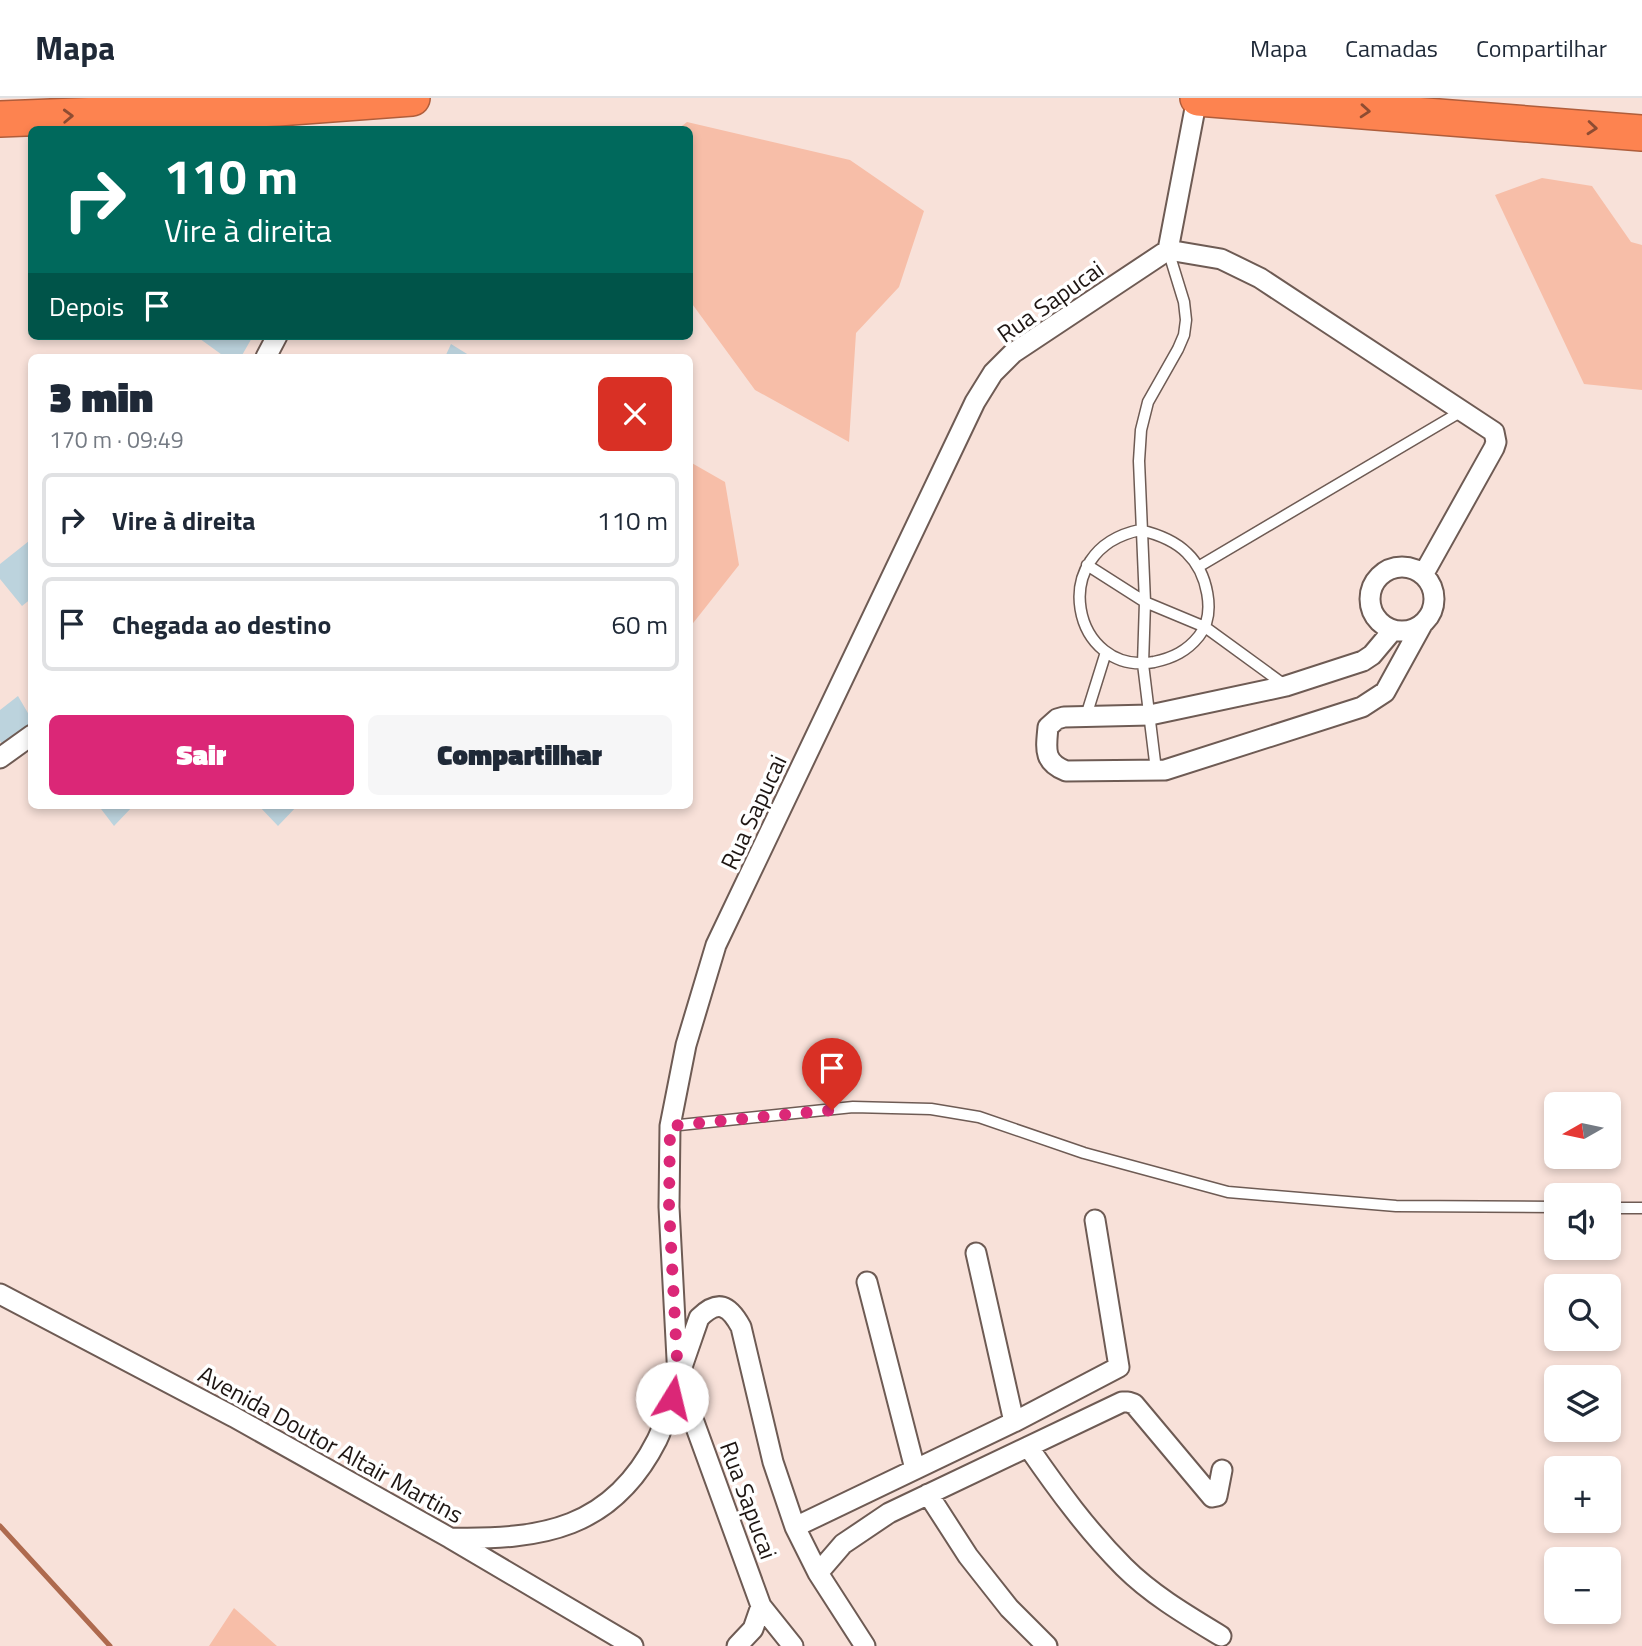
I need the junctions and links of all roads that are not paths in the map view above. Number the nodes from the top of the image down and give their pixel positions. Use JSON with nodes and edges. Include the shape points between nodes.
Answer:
{"nodes":[{"id":1,"x":412,"y":98,"type":"edge"},
{"id":2,"x":1198,"y":98,"type":"edge"},
{"id":3,"x":0,"y":119,"type":"edge"},
{"id":4,"x":1642,"y":133,"type":"edge"},
{"id":5,"x":1168,"y":250,"type":"junction"},
{"id":6,"x":1463,"y":411,"type":"junction"},
{"id":7,"x":1140,"y":530,"type":"junction"},
{"id":8,"x":1087,"y":565,"type":"junction"},
{"id":9,"x":1198,"y":568,"type":"junction"},
{"id":10,"x":1423,"y":575,"type":"junction"},
{"id":11,"x":1145,"y":602,"type":"junction"},
{"id":12,"x":1423,"y":623,"type":"junction"},
{"id":13,"x":1205,"y":628,"type":"junction"},
{"id":14,"x":1393,"y":630,"type":"junction"},
{"id":15,"x":1106,"y":652,"type":"junction"},
{"id":16,"x":1143,"y":664,"type":"junction"},
{"id":17,"x":1286,"y":686,"type":"junction"},
{"id":18,"x":1150,"y":715,"type":"junction"},
{"id":19,"x":1086,"y":716,"type":"junction"},
{"id":20,"x":28,"y":738,"type":"edge"},
{"id":21,"x":0,"y":758,"type":"edge"},
{"id":22,"x":1156,"y":770,"type":"junction"},
{"id":23,"x":670,"y":1126,"type":"junction"},
{"id":24,"x":1544,"y":1207,"type":"edge"},
{"id":25,"x":1621,"y":1208,"type":"edge"},
{"id":26,"x":1642,"y":1208,"type":"edge"},
{"id":27,"x":1095,"y":1220,"type":"dead end"},
{"id":28,"x":976,"y":1253,"type":"dead end"},
{"id":29,"x":867,"y":1282,"type":"dead end"},
{"id":30,"x":0,"y":1294,"type":"edge"},
{"id":31,"x":678,"y":1378,"type":"junction"},
{"id":32,"x":1014,"y":1422,"type":"junction"},
{"id":33,"x":1029,"y":1448,"type":"junction"},
{"id":34,"x":915,"y":1469,"type":"junction"},
{"id":35,"x":1222,"y":1470,"type":"dead end"},
{"id":36,"x":928,"y":1494,"type":"junction"},
{"id":37,"x":795,"y":1527,"type":"junction"},
{"id":38,"x":450,"y":1538,"type":"junction"},
{"id":39,"x":818,"y":1573,"type":"junction"},
{"id":40,"x":761,"y":1606,"type":"junction"},
{"id":41,"x":1222,"y":1636,"type":"dead end"},
{"id":42,"x":630,"y":1645,"type":"edge"},
{"id":43,"x":737,"y":1646,"type":"edge"},
{"id":44,"x":793,"y":1646,"type":"edge"},
{"id":45,"x":865,"y":1646,"type":"edge"},
{"id":46,"x":1047,"y":1646,"type":"edge"}],
"edges":[{"from":3,"to":1,"type":"highway","one_way":true},
{"from":2,"to":4,"type":"highway","one_way":true},
{"from":2,"to":5,"type":"street"},
{"from":5,"to":6,"type":"street","via":[[1221,259],[1260,278]]},
{"from":5,"to":7,"type":"lane","via":[[1186,320],[1178,349],[1148,402],[1141,430]]},
{"from":5,"to":23,"type":"street","name":"Rua Sapucai","via":[[1013,353],[993,373],[975,402],[716,945],[685,1045]]},
{"from":6,"to":9,"type":"lane"},
{"from":6,"to":10,"type":"street","via":[[1490,428],[1496,442]]},
{"from":7,"to":8,"type":"lane","via":[[1109,540]]},
{"from":7,"to":9,"type":"lane","via":[[1176,544]]},
{"from":7,"to":11,"type":"lane"},
{"from":8,"to":11,"type":"lane"},
{"from":8,"to":15,"type":"lane","via":[[1079,601],[1091,636]]},
{"from":9,"to":13,"type":"lane","via":[[1209,606]]},
{"from":10,"to":12,"type":"street","via":[[1430,583],[1434,605]]},
{"from":10,"to":14,"type":"street","via":[[1395,568],[1373,587],[1371,607],[1383,625]]},
{"from":11,"to":13,"type":"lane"},
{"from":11,"to":16,"type":"lane"},
{"from":12,"to":14,"type":"street","via":[[1414,629]]},
{"from":12,"to":22,"type":"street","via":[[1385,692],[1363,707],[1182,766]]},
{"from":13,"to":16,"type":"lane","via":[[1174,657]]},
{"from":13,"to":17,"type":"lane"},
{"from":14,"to":17,"type":"street","via":[[1372,656]]},
{"from":15,"to":16,"type":"lane"},
{"from":15,"to":19,"type":"lane"},
{"from":16,"to":18,"type":"lane"},
{"from":17,"to":18,"type":"street"},
{"from":18,"to":19,"type":"street"},
{"from":18,"to":22,"type":"lane"},
{"from":19,"to":22,"type":"street","via":[[1056,719],[1048,727],[1048,757],[1054,766],[1066,771]]},
{"from":20,"to":21,"type":"street"},
{"from":23,"to":24,"type":"lane","via":[[853,1107],[931,1109],[979,1117],[1084,1153],[1228,1192],[1396,1206]]},
{"from":23,"to":31,"type":"street","name":"Rua Sapucai","via":[[669,1207]]},
{"from":25,"to":26,"type":"lane"},
{"from":27,"to":32,"type":"street","via":[[1119,1367]]},
{"from":28,"to":32,"type":"street"},
{"from":29,"to":34,"type":"street"},
{"from":30,"to":38,"type":"street","name":"Avenida Doutor Altair Martins"},
{"from":31,"to":37,"type":"street","via":[[699,1318],[722,1306],[733,1311],[741,1326],[773,1462]]},
{"from":31,"to":38,"type":"street","via":[[659,1438],[636,1476],[615,1498],[587,1517],[546,1531],[497,1539]]},
{"from":31,"to":40,"type":"street","name":"Rua Sapucai"},
{"from":32,"to":34,"type":"street"},
{"from":33,"to":35,"type":"street","via":[[1128,1402],[1212,1497],[1217,1495]]},
{"from":33,"to":36,"type":"street"},
{"from":33,"to":41,"type":"street","via":[[1061,1494],[1125,1568],[1177,1609]]},
{"from":34,"to":37,"type":"street"},
{"from":36,"to":39,"type":"street","via":[[852,1536]]},
{"from":36,"to":46,"type":"street","via":[[976,1566]]},
{"from":37,"to":39,"type":"street"},
{"from":38,"to":42,"type":"street","name":"Avenida Doutor Altair Martins"},
{"from":39,"to":45,"type":"street"},
{"from":40,"to":43,"type":"street","via":[[753,1629]]},
{"from":40,"to":44,"type":"street","name":"Rua Sapucai"}]}
